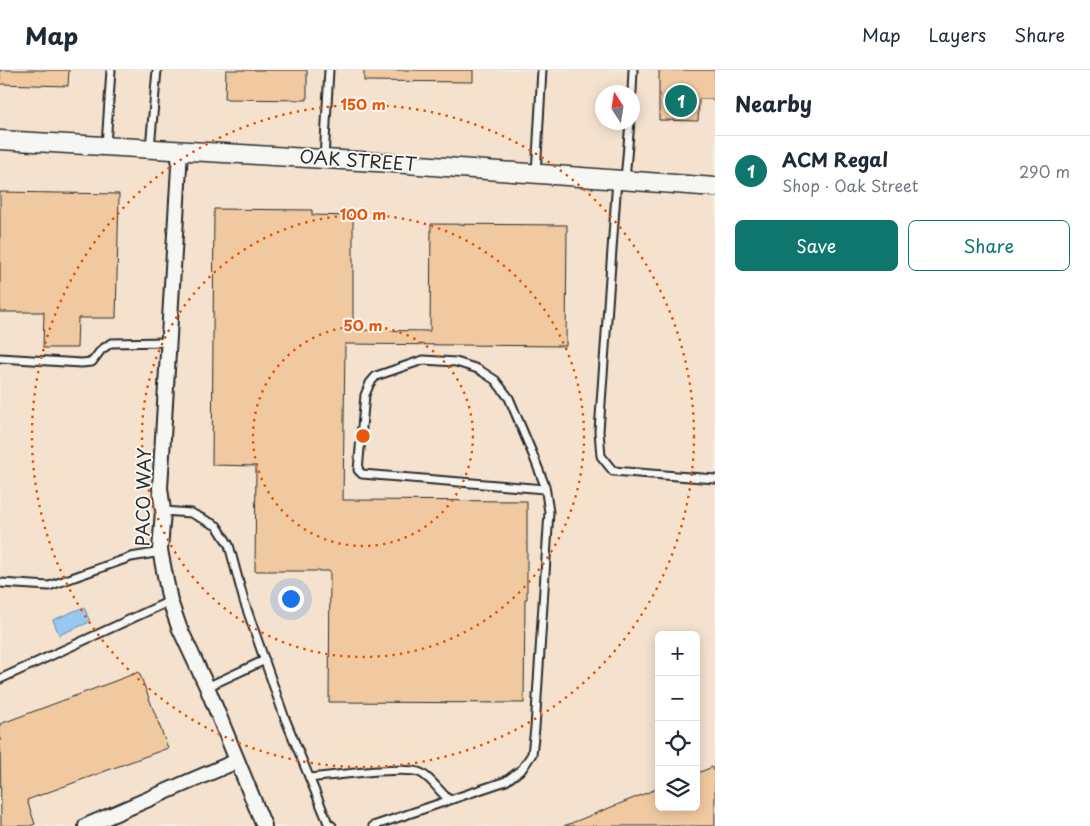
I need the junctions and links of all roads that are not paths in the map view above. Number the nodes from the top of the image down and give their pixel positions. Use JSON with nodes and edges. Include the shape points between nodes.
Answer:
{"nodes":[{"id":1,"x":111,"y":70,"type":"edge"},
{"id":2,"x":157,"y":70,"type":"edge"},
{"id":3,"x":329,"y":70,"type":"edge"},
{"id":4,"x":542,"y":70,"type":"edge"},
{"id":5,"x":633,"y":70,"type":"edge"},
{"id":6,"x":632,"y":85,"type":"edge"},
{"id":7,"x":629,"y":130,"type":"edge"},
{"id":8,"x":0,"y":140,"type":"edge"},
{"id":9,"x":106,"y":146,"type":"junction"},
{"id":10,"x":150,"y":148,"type":"junction"},
{"id":11,"x":180,"y":150,"type":"junction"},
{"id":12,"x":324,"y":159,"type":"junction"},
{"id":13,"x":536,"y":174,"type":"junction"},
{"id":14,"x":621,"y":180,"type":"junction"},
{"id":15,"x":715,"y":187,"type":"edge"},
{"id":16,"x":169,"y":342,"type":"junction"},
{"id":17,"x":0,"y":358,"type":"edge"},
{"id":18,"x":715,"y":479,"type":"edge"},
{"id":19,"x":545,"y":489,"type":"junction"},
{"id":20,"x":163,"y":511,"type":"junction"},
{"id":21,"x":160,"y":552,"type":"junction"},
{"id":22,"x":0,"y":583,"type":"edge"},
{"id":23,"x":170,"y":601,"type":"junction"},
{"id":24,"x":265,"y":660,"type":"junction"},
{"id":25,"x":0,"y":679,"type":"edge"},
{"id":26,"x":206,"y":687,"type":"junction"},
{"id":27,"x":237,"y":761,"type":"junction"},
{"id":28,"x":310,"y":778,"type":"junction"},
{"id":29,"x":449,"y":800,"type":"junction"},
{"id":30,"x":86,"y":826,"type":"edge"},
{"id":31,"x":264,"y":826,"type":"edge"},
{"id":32,"x":332,"y":826,"type":"edge"},
{"id":33,"x":373,"y":826,"type":"edge"}],
"edges":[{"from":1,"to":9,"type":"lane"},
{"from":2,"to":10,"type":"lane"},
{"from":3,"to":12,"type":"lane"},
{"from":4,"to":13,"type":"lane"},
{"from":5,"to":6,"type":"lane"},
{"from":7,"to":14,"type":"lane"},
{"from":8,"to":9,"type":"street","name":"OAK STREET"},
{"from":9,"to":10,"type":"street","name":"OAK STREET"},
{"from":10,"to":11,"type":"street","name":"OAK STREET"},
{"from":11,"to":12,"type":"street","name":"OAK STREET"},
{"from":11,"to":16,"type":"street","name":"PACO WAY"},
{"from":12,"to":13,"type":"street","name":"OAK STREET"},
{"from":13,"to":14,"type":"street","name":"OAK STREET"},
{"from":14,"to":15,"type":"street","name":"OAK STREET"},
{"from":14,"to":18,"type":"lane","via":[[599,431],[602,456],[613,471]]},
{"from":16,"to":17,"type":"lane","via":[[111,344],[101,350],[92,362]]},
{"from":16,"to":20,"type":"street","name":"PACO WAY","via":[[160,488]]},
{"from":19,"to":19,"type":"lane","via":[[509,398],[495,380],[478,369],[456,362],[423,360],[376,376],[370,383],[358,470],[362,474]]},
{"from":19,"to":29,"type":"lane","via":[[549,512],[532,754],[522,769],[506,781]]},
{"from":20,"to":21,"type":"street","name":"PACO WAY"},
{"from":20,"to":24,"type":"lane","via":[[191,513],[217,526],[229,546]]},
{"from":21,"to":22,"type":"lane","via":[[131,557],[49,586]]},
{"from":21,"to":23,"type":"street","name":"PACO WAY"},
{"from":23,"to":25,"type":"lane"},
{"from":23,"to":26,"type":"street","name":"PACO WAY"},
{"from":24,"to":26,"type":"lane"},
{"from":24,"to":28,"type":"lane"},
{"from":26,"to":27,"type":"street","name":"PACO WAY"},
{"from":27,"to":30,"type":"street"},
{"from":27,"to":31,"type":"street","name":"PACO WAY"},
{"from":28,"to":29,"type":"lane","via":[[407,770],[419,772]]},
{"from":28,"to":32,"type":"lane"},
{"from":29,"to":33,"type":"lane"}]}
